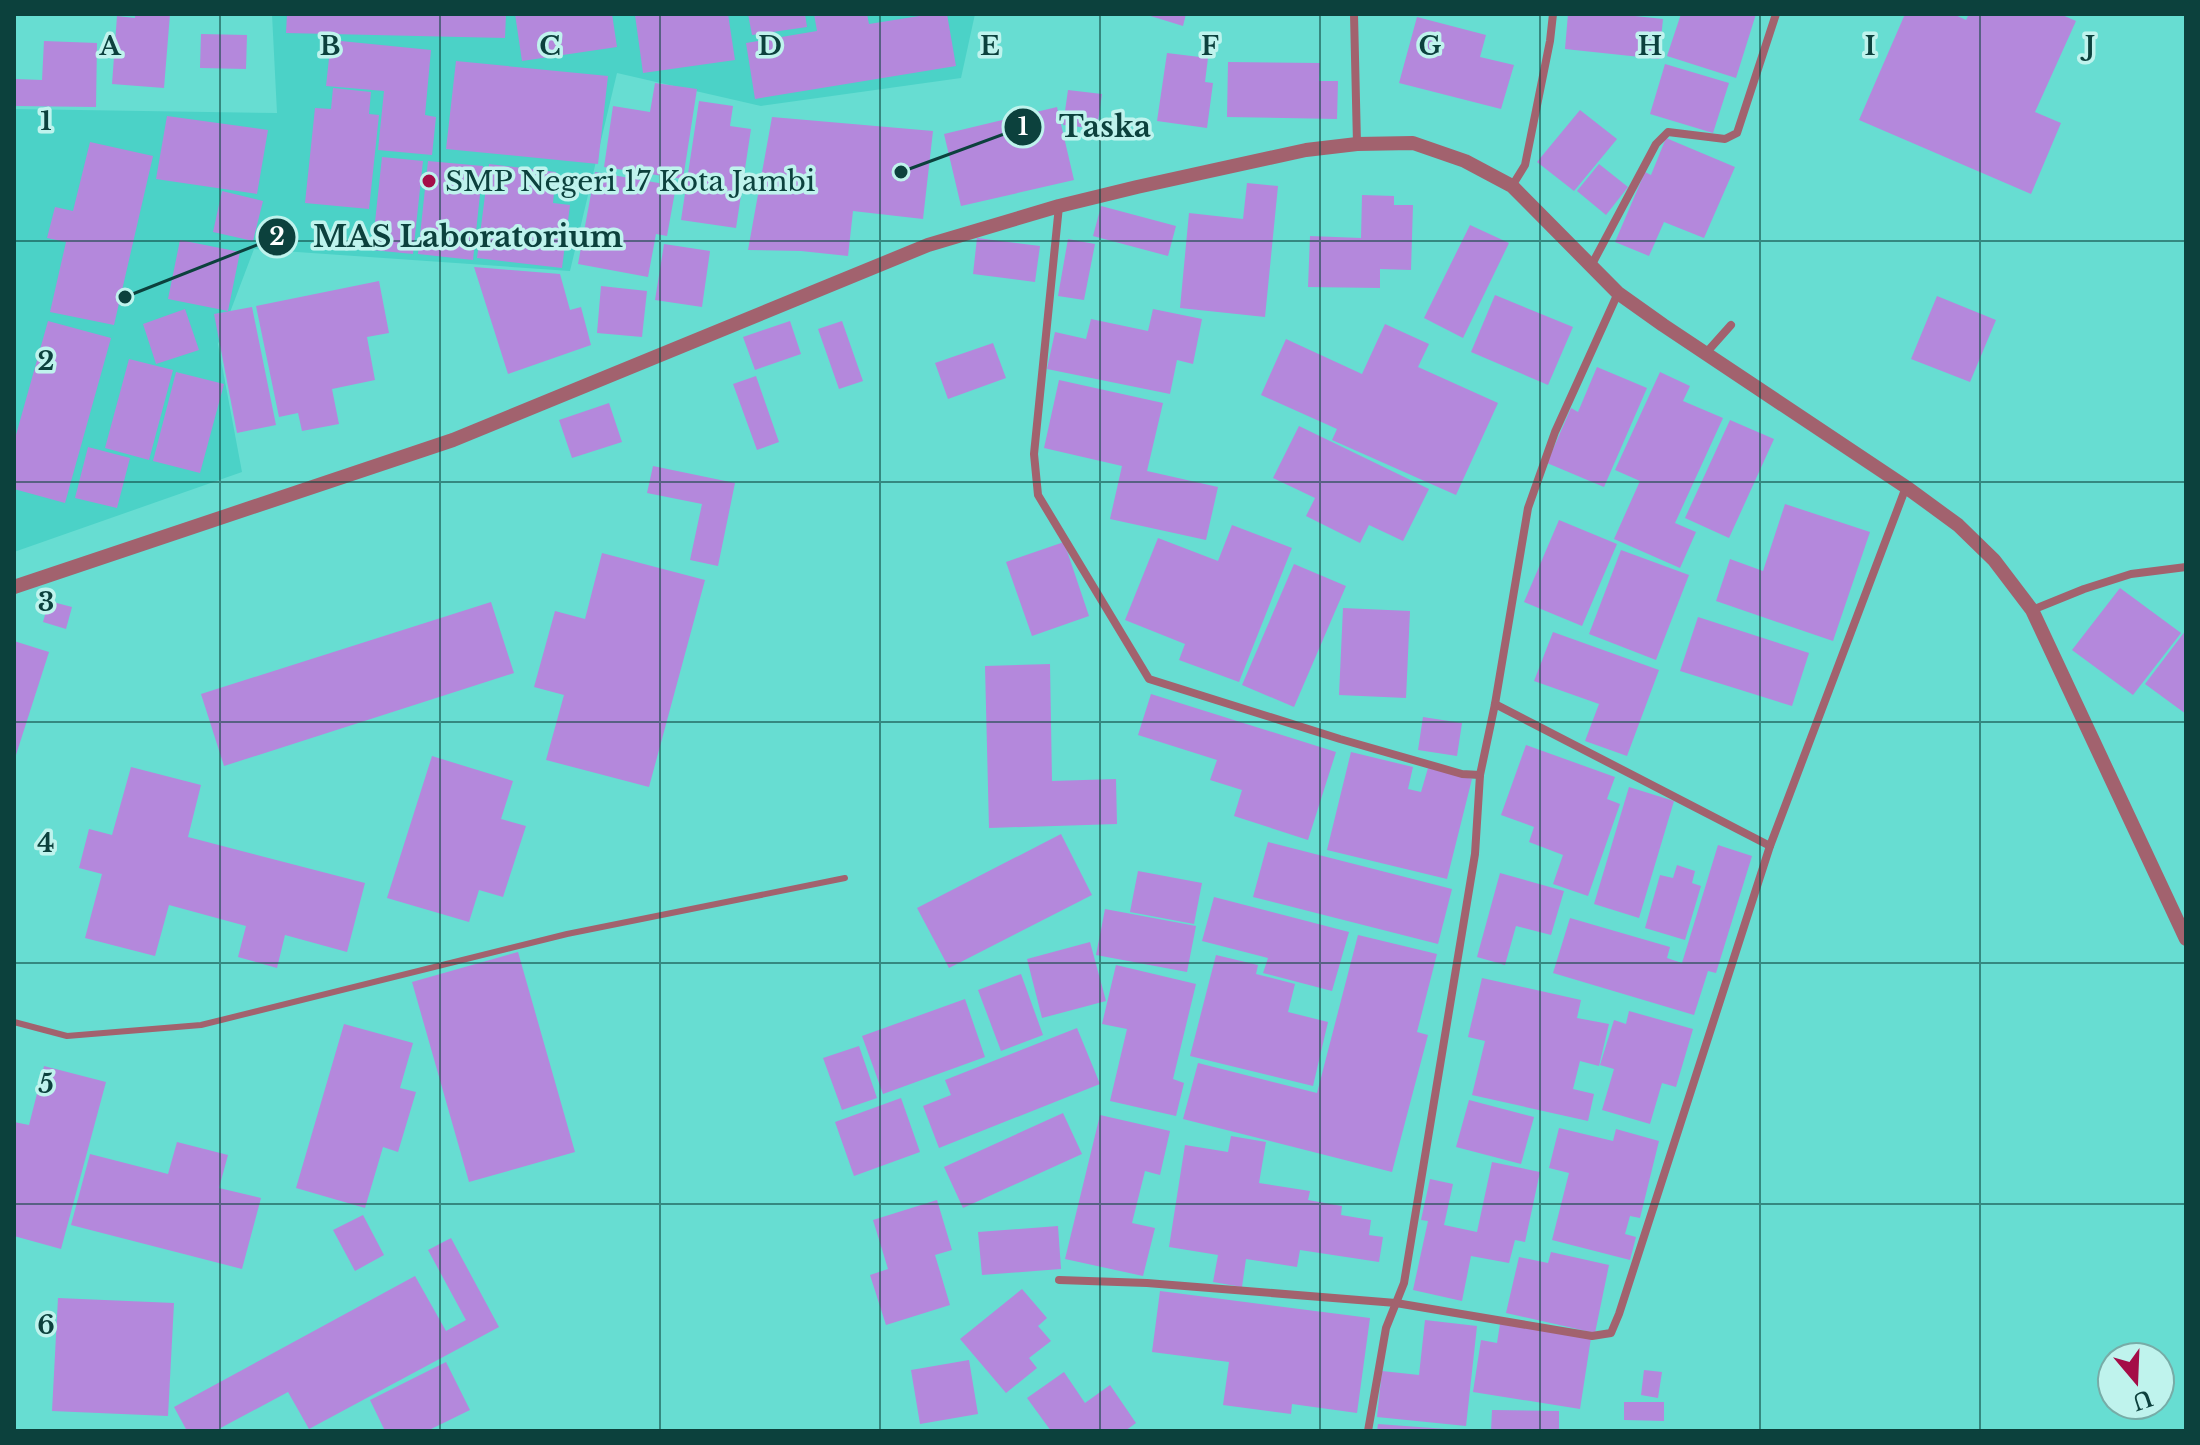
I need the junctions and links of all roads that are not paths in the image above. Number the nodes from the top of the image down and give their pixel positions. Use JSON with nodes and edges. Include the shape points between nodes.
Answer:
{"nodes":[{"id":1,"x":1354,"y":14,"type":"edge"},
{"id":2,"x":1553,"y":14,"type":"edge"},
{"id":3,"x":1776,"y":14,"type":"edge"},
{"id":4,"x":1357,"y":144,"type":"junction"},
{"id":5,"x":1512,"y":186,"type":"junction"},
{"id":6,"x":1059,"y":206,"type":"junction"},
{"id":7,"x":1591,"y":266,"type":"junction"},
{"id":8,"x":1618,"y":293,"type":"junction"},
{"id":9,"x":1731,"y":325,"type":"dead end"},
{"id":10,"x":1706,"y":353,"type":"junction"},
{"id":11,"x":1906,"y":487,"type":"junction"},
{"id":12,"x":2186,"y":567,"type":"edge"},
{"id":13,"x":14,"y":587,"type":"edge"},
{"id":14,"x":2032,"y":610,"type":"junction"},
{"id":15,"x":1495,"y":704,"type":"junction"},
{"id":16,"x":1480,"y":775,"type":"junction"},
{"id":17,"x":1770,"y":846,"type":"junction"},
{"id":18,"x":845,"y":878,"type":"dead end"},
{"id":19,"x":2186,"y":939,"type":"edge"},
{"id":20,"x":14,"y":1022,"type":"edge"},
{"id":21,"x":1059,"y":1280,"type":"dead end"},
{"id":22,"x":1396,"y":1303,"type":"junction"},
{"id":23,"x":1368,"y":1431,"type":"edge"}],
"edges":[{"from":1,"to":4,"type":"street"},
{"from":2,"to":5,"type":"street","via":[[1525,165]]},
{"from":3,"to":7,"type":"street","via":[[1737,133],[1725,139],[1668,132],[1656,144]]},
{"from":4,"to":5,"type":"street","via":[[1413,143],[1465,161]]},
{"from":4,"to":6,"type":"street","via":[[1306,150]]},
{"from":5,"to":7,"type":"street"},
{"from":6,"to":13,"type":"street","via":[[928,245],[453,440]]},
{"from":6,"to":16,"type":"street","via":[[1034,454],[1038,495],[1149,679],[1340,739]]},
{"from":7,"to":8,"type":"street"},
{"from":8,"to":10,"type":"street"},
{"from":8,"to":15,"type":"street","via":[[1555,432],[1528,508]]},
{"from":9,"to":10,"type":"street"},
{"from":10,"to":11,"type":"street"},
{"from":11,"to":14,"type":"street","via":[[1994,560]]},
{"from":11,"to":17,"type":"street"},
{"from":12,"to":14,"type":"street","via":[[2131,574]]},
{"from":14,"to":19,"type":"street"},
{"from":15,"to":16,"type":"street"},
{"from":15,"to":17,"type":"street"},
{"from":16,"to":22,"type":"street","via":[[1475,854],[1404,1283]]},
{"from":17,"to":22,"type":"street","via":[[1611,1333],[1592,1336]]},
{"from":18,"to":20,"type":"lane","via":[[567,934],[201,1025],[67,1036]]},
{"from":21,"to":22,"type":"street"},
{"from":22,"to":23,"type":"street","via":[[1386,1328]]}]}
